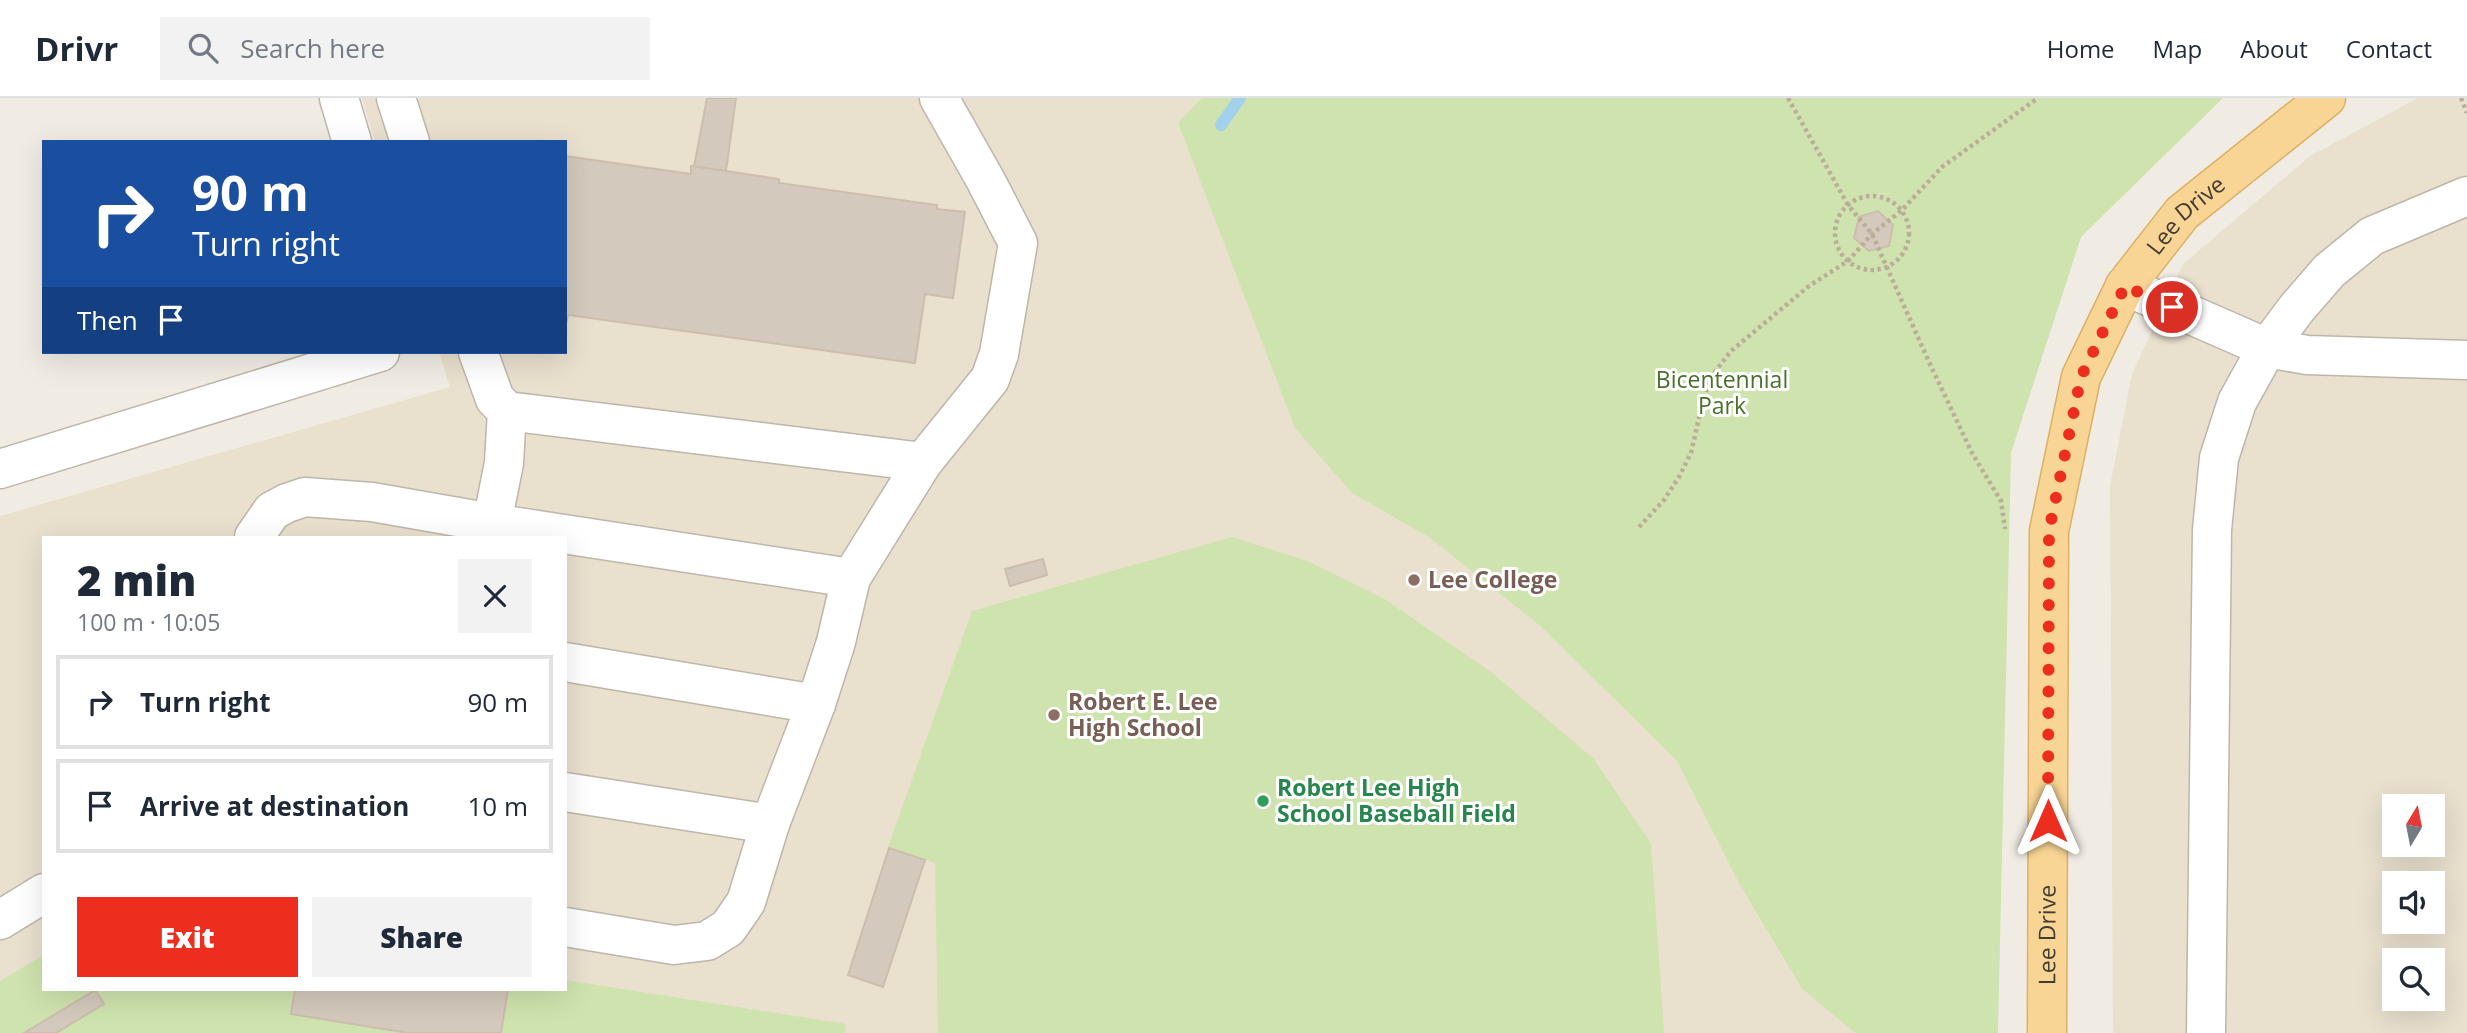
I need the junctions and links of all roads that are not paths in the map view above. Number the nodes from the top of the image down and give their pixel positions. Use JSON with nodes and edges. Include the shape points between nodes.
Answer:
{"nodes":[{"id":1,"x":339,"y":98,"type":"edge"},
{"id":2,"x":396,"y":98,"type":"edge"},
{"id":3,"x":939,"y":98,"type":"edge"},
{"id":4,"x":2326,"y":98,"type":"edge"},
{"id":5,"x":351,"y":140,"type":"edge"},
{"id":6,"x":409,"y":140,"type":"edge"},
{"id":7,"x":2467,"y":196,"type":"edge"},
{"id":8,"x":2125,"y":286,"type":"junction"},
{"id":9,"x":2267,"y":348,"type":"junction"},
{"id":10,"x":374,"y":354,"type":"edge"},
{"id":11,"x":479,"y":354,"type":"edge"},
{"id":12,"x":2466,"y":359,"type":"edge"},
{"id":13,"x":507,"y":411,"type":"junction"},
{"id":14,"x":923,"y":462,"type":"junction"},
{"id":15,"x":0,"y":469,"type":"edge"},
{"id":16,"x":492,"y":523,"type":"junction"},
{"id":17,"x":255,"y":536,"type":"edge"},
{"id":18,"x":851,"y":578,"type":"junction"},
{"id":19,"x":567,"y":662,"type":"edge"},
{"id":20,"x":816,"y":704,"type":"junction"},
{"id":21,"x":567,"y":792,"type":"edge"},
{"id":22,"x":770,"y":824,"type":"junction"},
{"id":23,"x":42,"y":894,"type":"edge"},
{"id":24,"x":0,"y":920,"type":"edge"},
{"id":25,"x":567,"y":927,"type":"edge"},
{"id":26,"x":2047,"y":1033,"type":"edge"},
{"id":27,"x":2206,"y":1033,"type":"edge"}],
"edges":[{"from":1,"to":5,"type":"lane"},
{"from":2,"to":6,"type":"lane"},
{"from":3,"to":14,"type":"lane","via":[[1017,243],[999,354],[990,379]]},
{"from":4,"to":8,"type":"main road","name":"Lee Drive","via":[[2182,214]]},
{"from":7,"to":9,"type":"lane","via":[[2372,236],[2329,271]]},
{"from":8,"to":9,"type":"lane"},
{"from":8,"to":26,"type":"main road","name":"Lee Drive","via":[[2081,377],[2049,531]]},
{"from":9,"to":12,"type":"lane","via":[[2307,355]]},
{"from":9,"to":27,"type":"lane","via":[[2237,402],[2219,458],[2212,530]]},
{"from":10,"to":15,"type":"lane"},
{"from":11,"to":13,"type":"lane","via":[[495,399]]},
{"from":13,"to":14,"type":"lane"},
{"from":13,"to":16,"type":"lane","via":[[505,463]]},
{"from":14,"to":18,"type":"lane"},
{"from":16,"to":17,"type":"lane","via":[[372,502],[305,497],[272,511]]},
{"from":16,"to":18,"type":"lane"},
{"from":18,"to":20,"type":"lane"},
{"from":19,"to":20,"type":"lane"},
{"from":20,"to":22,"type":"lane"},
{"from":21,"to":22,"type":"lane"},
{"from":22,"to":25,"type":"lane","via":[[746,902],[728,928],[707,941],[674,945]]},
{"from":23,"to":24,"type":"lane"}]}
